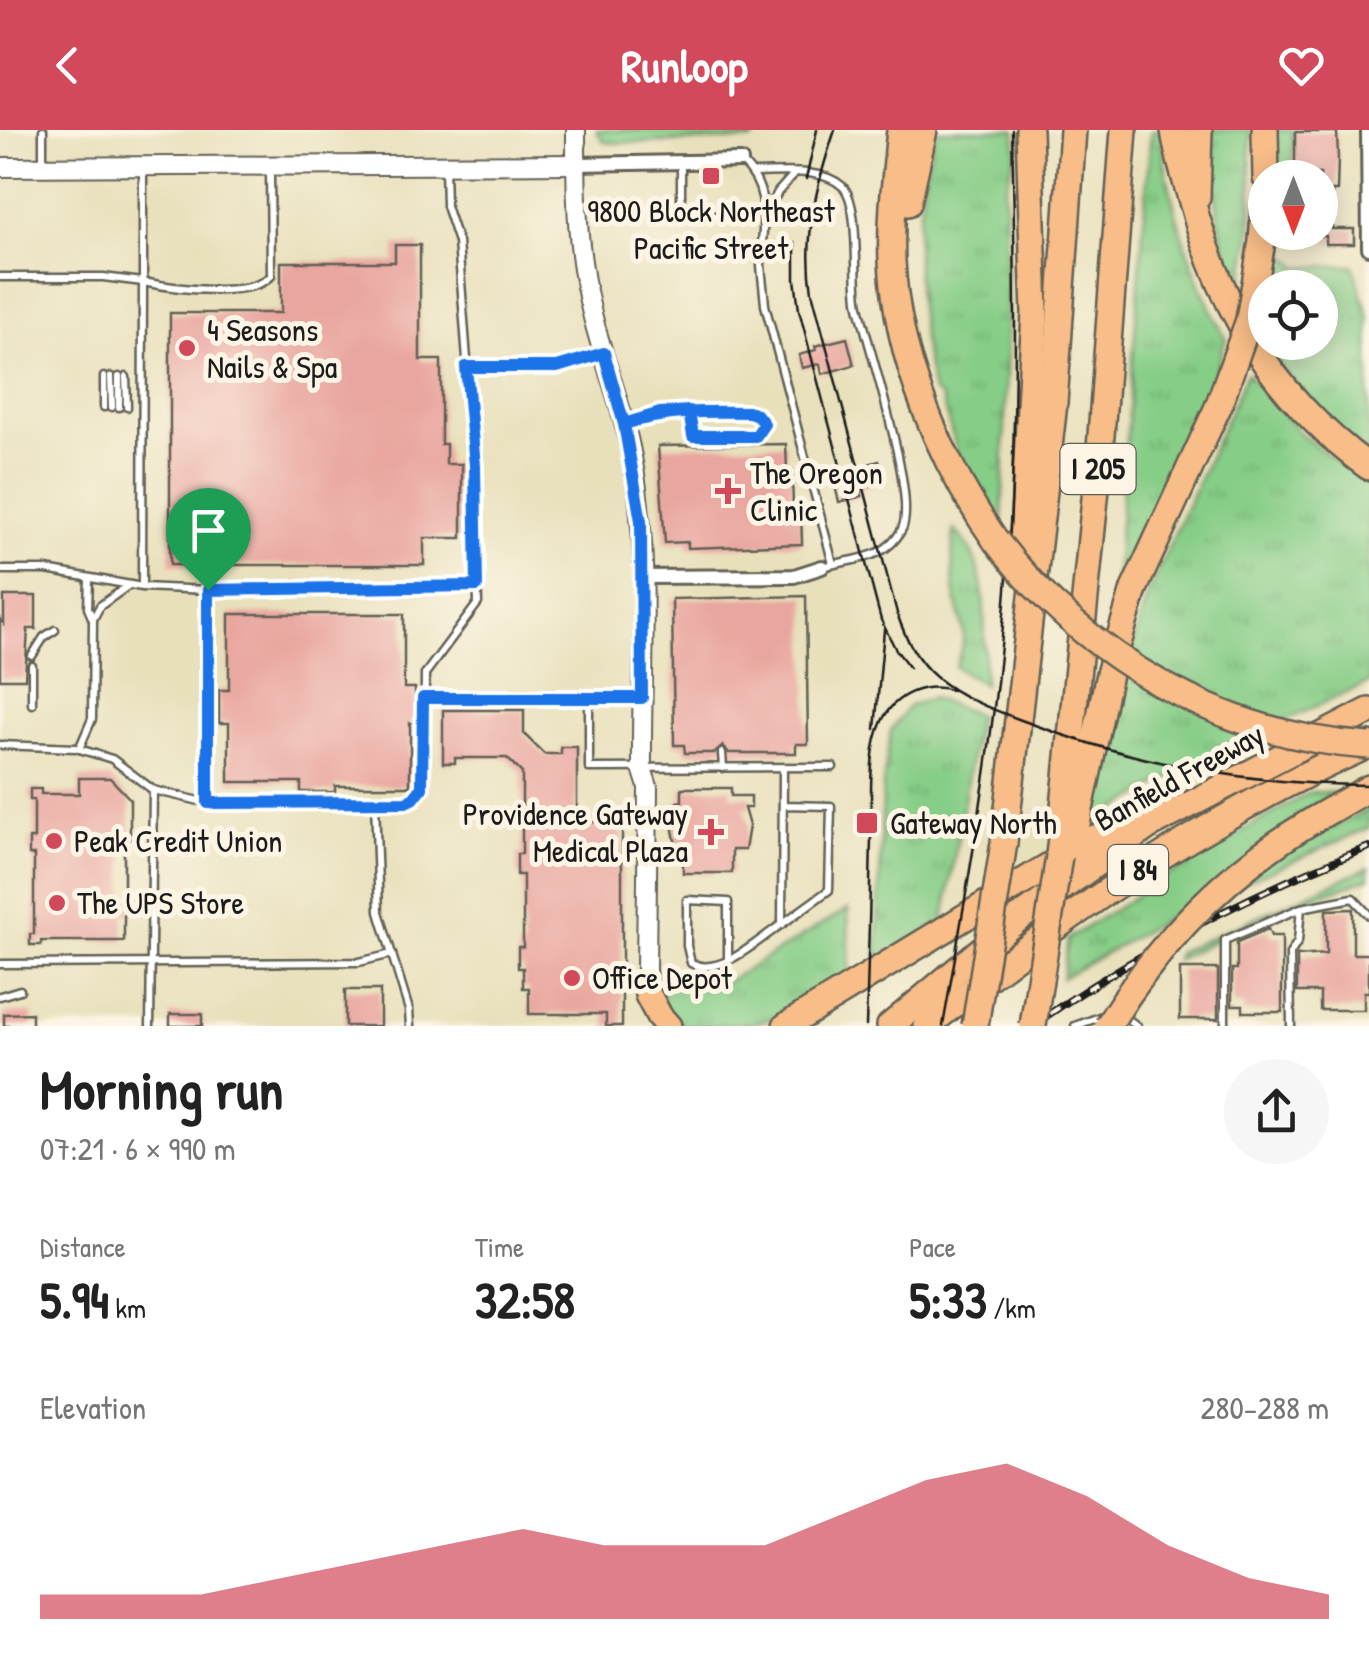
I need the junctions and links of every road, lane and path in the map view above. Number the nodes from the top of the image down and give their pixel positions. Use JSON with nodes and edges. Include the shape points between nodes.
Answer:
{"nodes":[{"id":1,"x":43,"y":130,"type":"edge"},
{"id":2,"x":576,"y":130,"type":"edge"},
{"id":3,"x":900,"y":130,"type":"edge"},
{"id":4,"x":924,"y":130,"type":"edge"},
{"id":5,"x":1029,"y":130,"type":"edge"},
{"id":6,"x":1073,"y":130,"type":"edge"},
{"id":7,"x":1124,"y":130,"type":"edge"},
{"id":8,"x":1174,"y":130,"type":"edge"},
{"id":9,"x":1198,"y":130,"type":"edge"},
{"id":10,"x":1265,"y":130,"type":"edge"},
{"id":11,"x":1368,"y":130,"type":"edge"},
{"id":12,"x":1266,"y":160,"type":"edge"},
{"id":13,"x":681,"y":162,"type":"junction"},
{"id":14,"x":741,"y":162,"type":"joint"},
{"id":15,"x":445,"y":164,"type":"junction"},
{"id":16,"x":576,"y":164,"type":"junction"},
{"id":17,"x":270,"y":165,"type":"junction"},
{"id":18,"x":143,"y":166,"type":"junction"},
{"id":19,"x":0,"y":167,"type":"edge"},
{"id":20,"x":43,"y":167,"type":"junction"},
{"id":21,"x":753,"y":173,"type":"junction"},
{"id":22,"x":795,"y":173,"type":"junction"},
{"id":23,"x":665,"y":216,"type":"dead end"},
{"id":24,"x":728,"y":216,"type":"dead end"},
{"id":25,"x":681,"y":217,"type":"junction"},
{"id":26,"x":1197,"y":217,"type":"junction"},
{"id":27,"x":764,"y":218,"type":"junction"},
{"id":28,"x":1369,"y":248,"type":"edge"},
{"id":29,"x":1260,"y":250,"type":"edge"},
{"id":30,"x":0,"y":277,"type":"edge"},
{"id":31,"x":143,"y":282,"type":"junction"},
{"id":32,"x":604,"y":353,"type":"junction"},
{"id":33,"x":910,"y":358,"type":"junction"},
{"id":34,"x":466,"y":367,"type":"junction"},
{"id":35,"x":115,"y":377,"type":"joint"},
{"id":36,"x":689,"y":411,"type":"junction"},
{"id":37,"x":624,"y":424,"type":"junction"},
{"id":38,"x":1369,"y":467,"type":"edge"},
{"id":39,"x":828,"y":566,"type":"junction"},
{"id":40,"x":0,"y":570,"type":"edge"},
{"id":41,"x":642,"y":577,"type":"junction"},
{"id":42,"x":90,"y":578,"type":"junction"},
{"id":43,"x":128,"y":585,"type":"junction"},
{"id":44,"x":477,"y":586,"type":"junction"},
{"id":45,"x":142,"y":587,"type":"junction"},
{"id":46,"x":208,"y":590,"type":"junction"},
{"id":47,"x":93,"y":620,"type":"junction"},
{"id":48,"x":1032,"y":620,"type":"junction"},
{"id":49,"x":56,"y":630,"type":"dead end"},
{"id":50,"x":32,"y":656,"type":"dead end"},
{"id":51,"x":32,"y":666,"type":"dead end"},
{"id":52,"x":423,"y":698,"type":"junction"},
{"id":53,"x":589,"y":698,"type":"junction"},
{"id":54,"x":642,"y":698,"type":"junction"},
{"id":55,"x":32,"y":704,"type":"dead end"},
{"id":56,"x":1369,"y":711,"type":"edge"},
{"id":57,"x":0,"y":745,"type":"edge"},
{"id":58,"x":1369,"y":746,"type":"edge"},
{"id":59,"x":79,"y":749,"type":"junction"},
{"id":60,"x":722,"y":754,"type":"dead end"},
{"id":61,"x":833,"y":767,"type":"dead end"},
{"id":62,"x":642,"y":768,"type":"junction"},
{"id":63,"x":722,"y":768,"type":"junction"},
{"id":64,"x":783,"y":768,"type":"junction"},
{"id":65,"x":1369,"y":788,"type":"edge"},
{"id":66,"x":153,"y":790,"type":"junction"},
{"id":67,"x":375,"y":802,"type":"junction"},
{"id":68,"x":208,"y":803,"type":"junction"},
{"id":69,"x":783,"y":805,"type":"junction"},
{"id":70,"x":1148,"y":827,"type":"junction"},
{"id":71,"x":1058,"y":856,"type":"junction"},
{"id":72,"x":1301,"y":908,"type":"junction"},
{"id":73,"x":1369,"y":915,"type":"edge"},
{"id":74,"x":782,"y":924,"type":"junction"},
{"id":75,"x":392,"y":954,"type":"junction"},
{"id":76,"x":728,"y":959,"type":"junction"},
{"id":77,"x":150,"y":962,"type":"junction"},
{"id":78,"x":0,"y":964,"type":"edge"},
{"id":79,"x":20,"y":990,"type":"dead end"},
{"id":80,"x":0,"y":996,"type":"edge"},
{"id":81,"x":648,"y":996,"type":"joint"},
{"id":82,"x":150,"y":1026,"type":"edge"},
{"id":83,"x":410,"y":1026,"type":"edge"},
{"id":84,"x":668,"y":1026,"type":"edge"},
{"id":85,"x":786,"y":1026,"type":"edge"},
{"id":86,"x":890,"y":1026,"type":"edge"},
{"id":87,"x":927,"y":1026,"type":"edge"},
{"id":88,"x":975,"y":1026,"type":"edge"},
{"id":89,"x":1033,"y":1026,"type":"edge"},
{"id":90,"x":1075,"y":1026,"type":"edge"},
{"id":91,"x":1108,"y":1026,"type":"edge"},
{"id":92,"x":1137,"y":1026,"type":"edge"},
{"id":93,"x":1225,"y":1026,"type":"edge"},
{"id":94,"x":1291,"y":1026,"type":"edge"}],
"edges":[{"from":1,"to":20,"type":"lane"},
{"from":2,"to":16,"type":"street"},
{"from":3,"to":33,"type":"highway","via":[[892,262]]},
{"from":4,"to":33,"type":"highway","via":[[904,246]]},
{"from":5,"to":48,"type":"highway","via":[[1035,313],[1022,555]]},
{"from":6,"to":48,"type":"highway","number":"I 205"},
{"from":7,"to":71,"type":"highway","number":"I 205","via":[[1100,450]]},
{"from":8,"to":26,"type":"highway"},
{"from":9,"to":26,"type":"highway"},
{"from":10,"to":12,"type":"highway"},
{"from":11,"to":28,"type":"street"},
{"from":13,"to":14,"type":"street"},
{"from":13,"to":16,"type":"street"},
{"from":13,"to":25,"type":"lane"},
{"from":14,"to":21,"type":"lane"},
{"from":15,"to":16,"type":"street"},
{"from":15,"to":17,"type":"street"},
{"from":15,"to":34,"type":"lane"},
{"from":16,"to":32,"type":"street","via":[[583,270]]},
{"from":17,"to":18,"type":"street"},
{"from":17,"to":31,"type":"lane","via":[[270,276],[264,283],[196,288]]},
{"from":18,"to":20,"type":"street"},
{"from":18,"to":31,"type":"lane"},
{"from":19,"to":20,"type":"street"},
{"from":21,"to":22,"type":"lane"},
{"from":21,"to":27,"type":"lane"},
{"from":22,"to":27,"type":"lane"},
{"from":22,"to":39,"type":"lane","via":[[832,180],[850,200],[857,300],[899,457],[905,511],[886,549]]},
{"from":23,"to":25,"type":"lane"},
{"from":24,"to":25,"type":"lane"},
{"from":26,"to":38,"type":"highway","via":[[1217,280],[1266,368],[1320,428]]},
{"from":27,"to":39,"type":"lane","via":[[769,328]]},
{"from":29,"to":71,"type":"highway","bridge":true,"via":[[1248,320],[1218,407],[1134,589],[1076,828]]},
{"from":30,"to":31,"type":"lane"},
{"from":31,"to":45,"type":"lane"},
{"from":32,"to":34,"type":"lane","via":[[557,367]]},
{"from":32,"to":37,"type":"street"},
{"from":33,"to":58,"type":"highway","bridge":true,"via":[[959,485],[996,541],[1089,637],[1198,703],[1318,741]]},
{"from":34,"to":44,"type":"lane"},
{"from":35,"to":35,"type":"lane","via":[[116,408]]},
{"from":36,"to":36,"type":"lane","via":[[693,436],[756,436],[764,424],[757,415]]},
{"from":36,"to":37,"type":"lane"},
{"from":37,"to":41,"type":"street","via":[[641,521]]},
{"from":39,"to":41,"type":"street","via":[[794,576]]},
{"from":40,"to":42,"type":"lane"},
{"from":41,"to":54,"type":"street"},
{"from":42,"to":43,"type":"lane"},
{"from":42,"to":47,"type":"lane"},
{"from":43,"to":45,"type":"lane"},
{"from":43,"to":47,"type":"lane"},
{"from":44,"to":46,"type":"lane"},
{"from":44,"to":52,"type":"lane","via":[[475,609],[425,674]]},
{"from":45,"to":46,"type":"lane"},
{"from":46,"to":68,"type":"lane"},
{"from":47,"to":59,"type":"lane","via":[[92,719]]},
{"from":48,"to":88,"type":"highway","number":"I 205","bridge":true},
{"from":49,"to":50,"type":"lane"},
{"from":51,"to":55,"type":"lane"},
{"from":52,"to":53,"type":"lane"},
{"from":52,"to":67,"type":"lane","via":[[422,788],[406,802]]},
{"from":53,"to":54,"type":"lane"},
{"from":53,"to":62,"type":"lane","via":[[589,768]]},
{"from":54,"to":62,"type":"street"},
{"from":56,"to":70,"type":"highway","name":"Banfield Freeway","number":"I 84"},
{"from":57,"to":59,"type":"lane"},
{"from":58,"to":87,"type":"highway","name":"Banfield Freeway","number":"I 84","via":[[1284,785],[1154,860]]},
{"from":59,"to":66,"type":"lane","via":[[112,759]]},
{"from":60,"to":63,"type":"lane"},
{"from":61,"to":64,"type":"lane"},
{"from":62,"to":63,"type":"lane"},
{"from":62,"to":81,"type":"street","via":[[648,787]]},
{"from":63,"to":64,"type":"lane"},
{"from":64,"to":69,"type":"lane"},
{"from":65,"to":91,"type":"highway","bridge":true,"via":[[1251,862],[1198,909]]},
{"from":66,"to":68,"type":"lane"},
{"from":66,"to":77,"type":"lane"},
{"from":67,"to":68,"type":"lane"},
{"from":67,"to":75,"type":"lane","via":[[377,900]]},
{"from":69,"to":74,"type":"lane"},
{"from":69,"to":74,"type":"lane","via":[[831,806],[829,890]]},
{"from":70,"to":85,"type":"highway","via":[[1095,838]]},
{"from":70,"to":86,"type":"highway","name":"Banfield Freeway","number":"I 84","via":[[1018,918]]},
{"from":71,"to":89,"type":"highway","number":"I 205","bridge":true},
{"from":72,"to":73,"type":"lane","via":[[1353,898]]},
{"from":72,"to":93,"type":"lane","via":[[1225,940]]},
{"from":72,"to":94,"type":"lane","via":[[1290,954]]},
{"from":74,"to":76,"type":"lane"},
{"from":75,"to":77,"type":"lane","via":[[358,962]]},
{"from":75,"to":83,"type":"lane"},
{"from":76,"to":76,"type":"lane","via":[[715,968],[691,963],[688,900],[728,902]]},
{"from":77,"to":78,"type":"lane"},
{"from":77,"to":82,"type":"lane"},
{"from":79,"to":80,"type":"lane"},
{"from":81,"to":84,"type":"highway"},
{"from":90,"to":92,"type":"lane","via":[[1120,1014]]}]}
